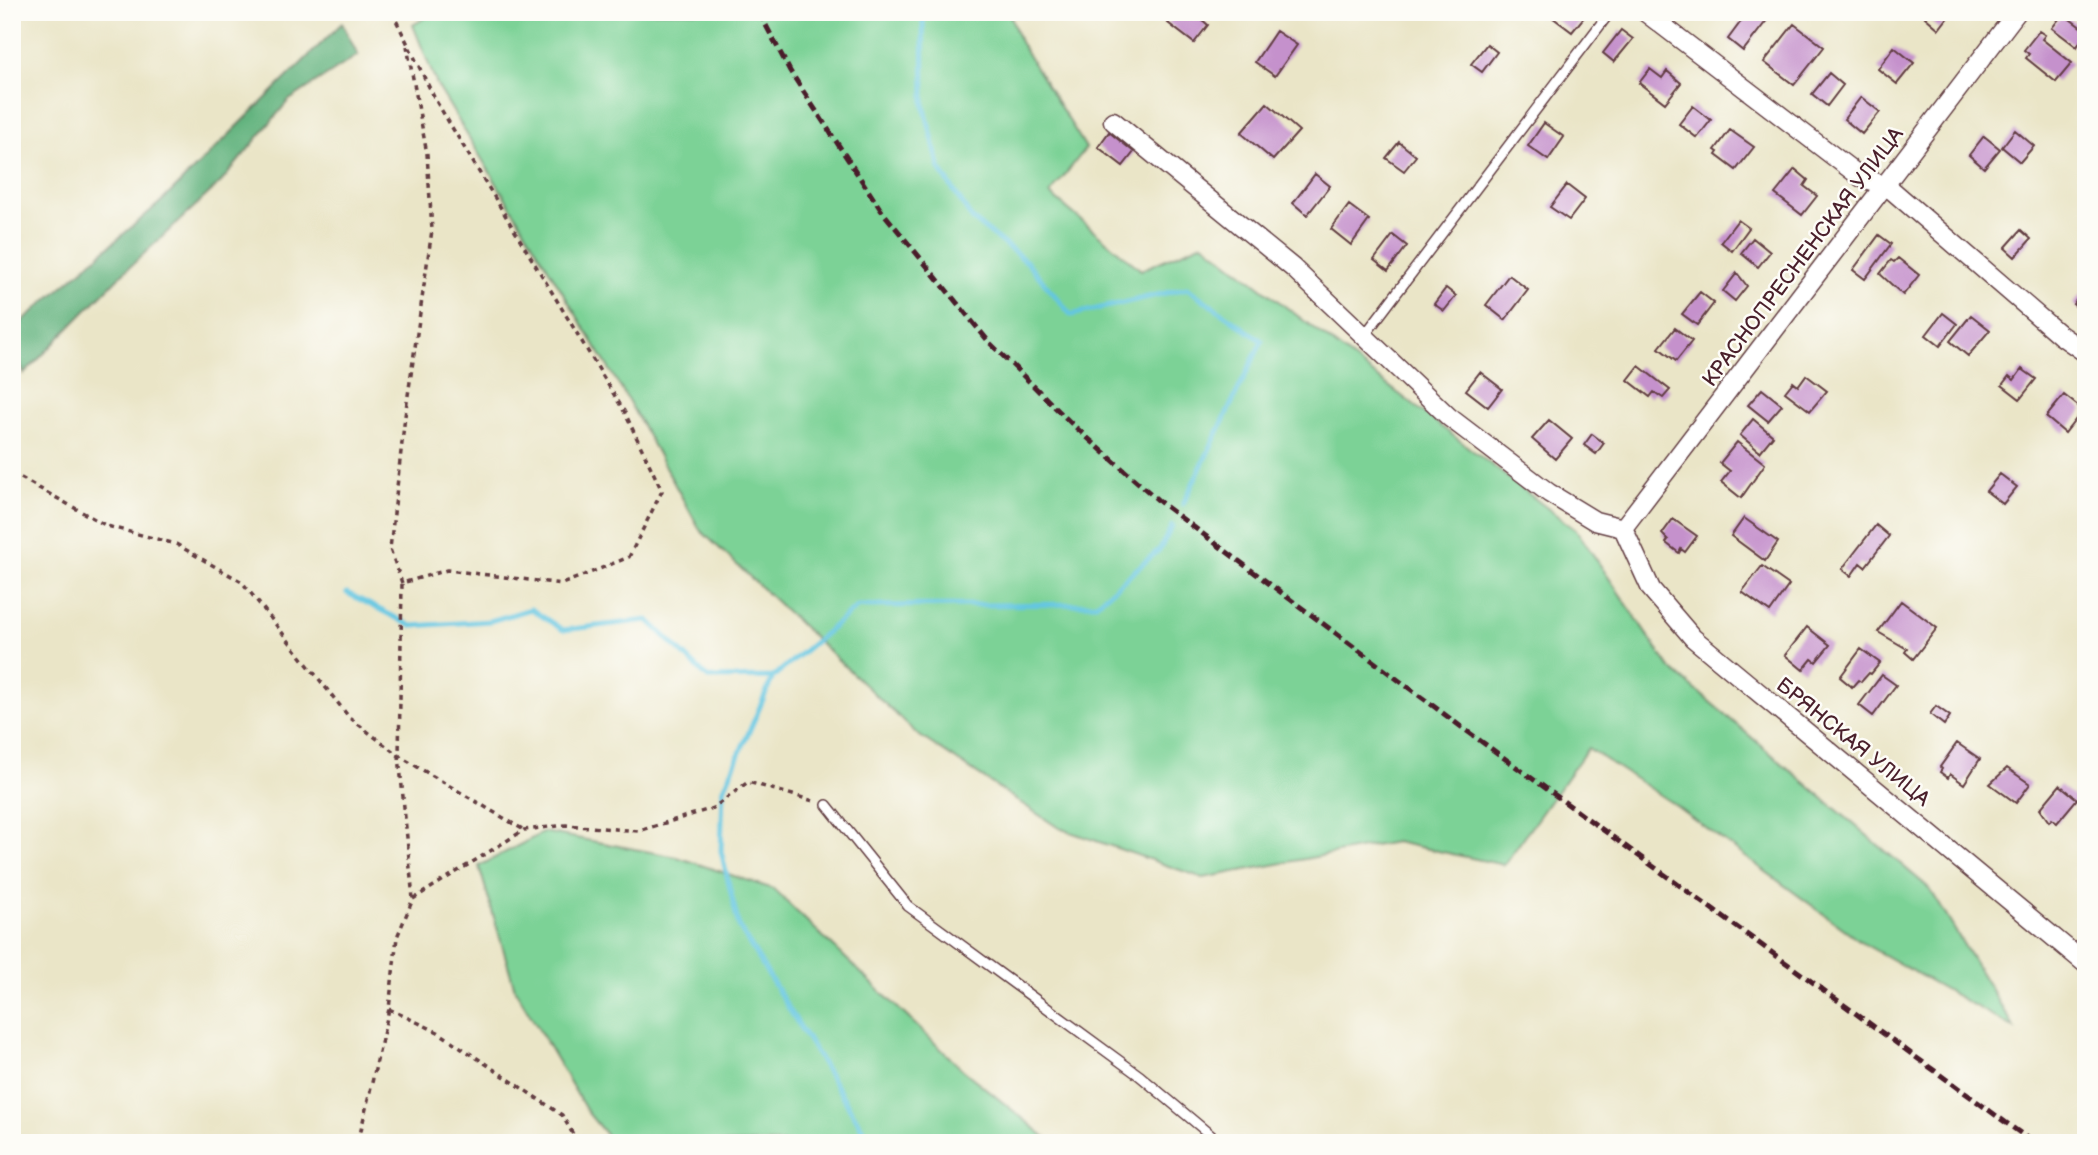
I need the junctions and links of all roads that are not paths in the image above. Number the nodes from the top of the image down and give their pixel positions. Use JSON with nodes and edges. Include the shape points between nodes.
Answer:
{"nodes":[{"id":1,"x":1610,"y":12,"type":"edge"},
{"id":2,"x":1645,"y":12,"type":"edge"},
{"id":3,"x":2017,"y":12,"type":"edge"},
{"id":4,"x":1112,"y":121,"type":"dead end"},
{"id":5,"x":1887,"y":186,"type":"junction"},
{"id":6,"x":1363,"y":338,"type":"junction"},
{"id":7,"x":2086,"y":353,"type":"edge"},
{"id":8,"x":1623,"y":528,"type":"junction"},
{"id":9,"x":827,"y":805,"type":"road end"},
{"id":10,"x":2086,"y":964,"type":"edge"},
{"id":11,"x":1220,"y":1143,"type":"edge"}],
"edges":[{"from":1,"to":6,"type":"lane"},
{"from":2,"to":5,"type":"street","via":[[1862,178]]},
{"from":3,"to":5,"type":"street","name":"КРАСНОПРЕСНЕНСКАЯ УЛИЦА"},
{"from":4,"to":6,"type":"street","via":[[1293,268]]},
{"from":5,"to":7,"type":"street"},
{"from":5,"to":8,"type":"street","name":"КРАСНОПРЕСНЕНСКАЯ УЛИЦА"},
{"from":6,"to":8,"type":"street","via":[[1449,417],[1549,493],[1595,521]]},
{"from":8,"to":10,"type":"street","name":"БРЯНСКАЯ УЛИЦА","via":[[1651,589],[1693,638]]},
{"from":9,"to":11,"type":"lane","via":[[908,906],[1140,1076]]}]}
